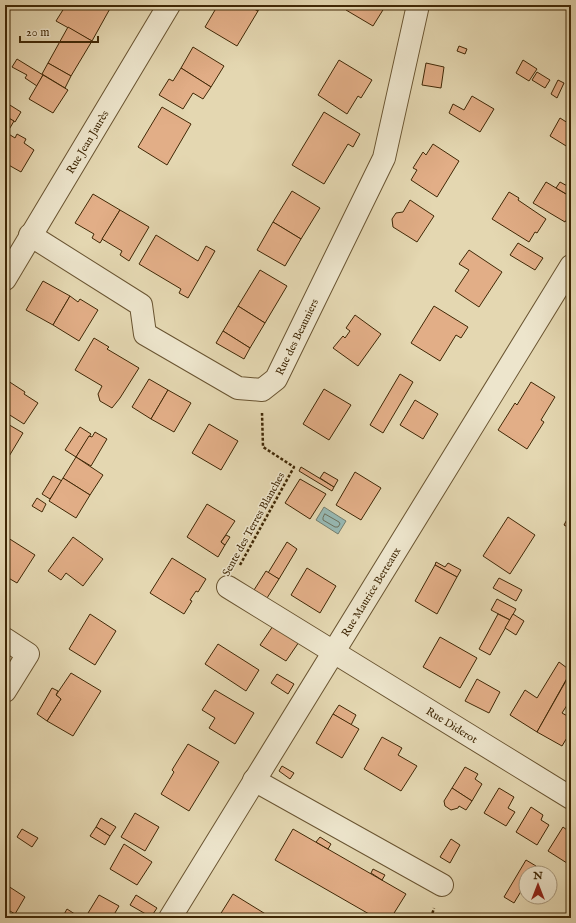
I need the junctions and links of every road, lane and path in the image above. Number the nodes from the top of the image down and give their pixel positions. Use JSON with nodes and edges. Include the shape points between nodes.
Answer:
{"nodes":[{"id":1,"x":169,"y":5,"type":"edge"},
{"id":2,"x":418,"y":5,"type":"edge"},
{"id":3,"x":30,"y":236,"type":"junction"},
{"id":4,"x":571,"y":266,"type":"edge"},
{"id":5,"x":5,"y":279,"type":"edge"},
{"id":6,"x":262,"y":390,"type":"junction"},
{"id":7,"x":228,"y":587,"type":"joint"},
{"id":8,"x":5,"y":639,"type":"edge"},
{"id":9,"x":334,"y":652,"type":"junction"},
{"id":10,"x":5,"y":691,"type":"edge"},
{"id":11,"x":254,"y":780,"type":"junction"},
{"id":12,"x":571,"y":798,"type":"edge"},
{"id":13,"x":442,"y":885,"type":"dead end"},
{"id":14,"x":432,"y":917,"type":"dead end"},
{"id":15,"x":170,"y":918,"type":"edge"},
{"id":16,"x":442,"y":918,"type":"edge"}],
"edges":[{"from":1,"to":3,"type":"street","name":"Rue Jean Jaurès"},
{"from":2,"to":6,"type":"street","name":"Rue des Beauniers","via":[[384,158],[276,379]]},
{"from":3,"to":5,"type":"street","name":"Rue Jean Jaurès"},
{"from":3,"to":6,"type":"street","via":[[141,305],[145,334],[238,388]]},
{"from":4,"to":9,"type":"street","name":"Rue Maurice Berteaux"},
{"from":6,"to":7,"type":"path","name":"Sente des Terres Blanches","via":[[263,447],[294,467]]},
{"from":7,"to":9,"type":"street","name":"Rue Diderot"},
{"from":8,"to":10,"type":"street","via":[[28,654]]},
{"from":9,"to":11,"type":"street","name":"Rue Maurice Berteaux"},
{"from":9,"to":12,"type":"street","name":"Rue Diderot"},
{"from":11,"to":13,"type":"street"},
{"from":11,"to":15,"type":"street","name":"Rue Maurice Berteaux"},
{"from":14,"to":16,"type":"path"}]}
